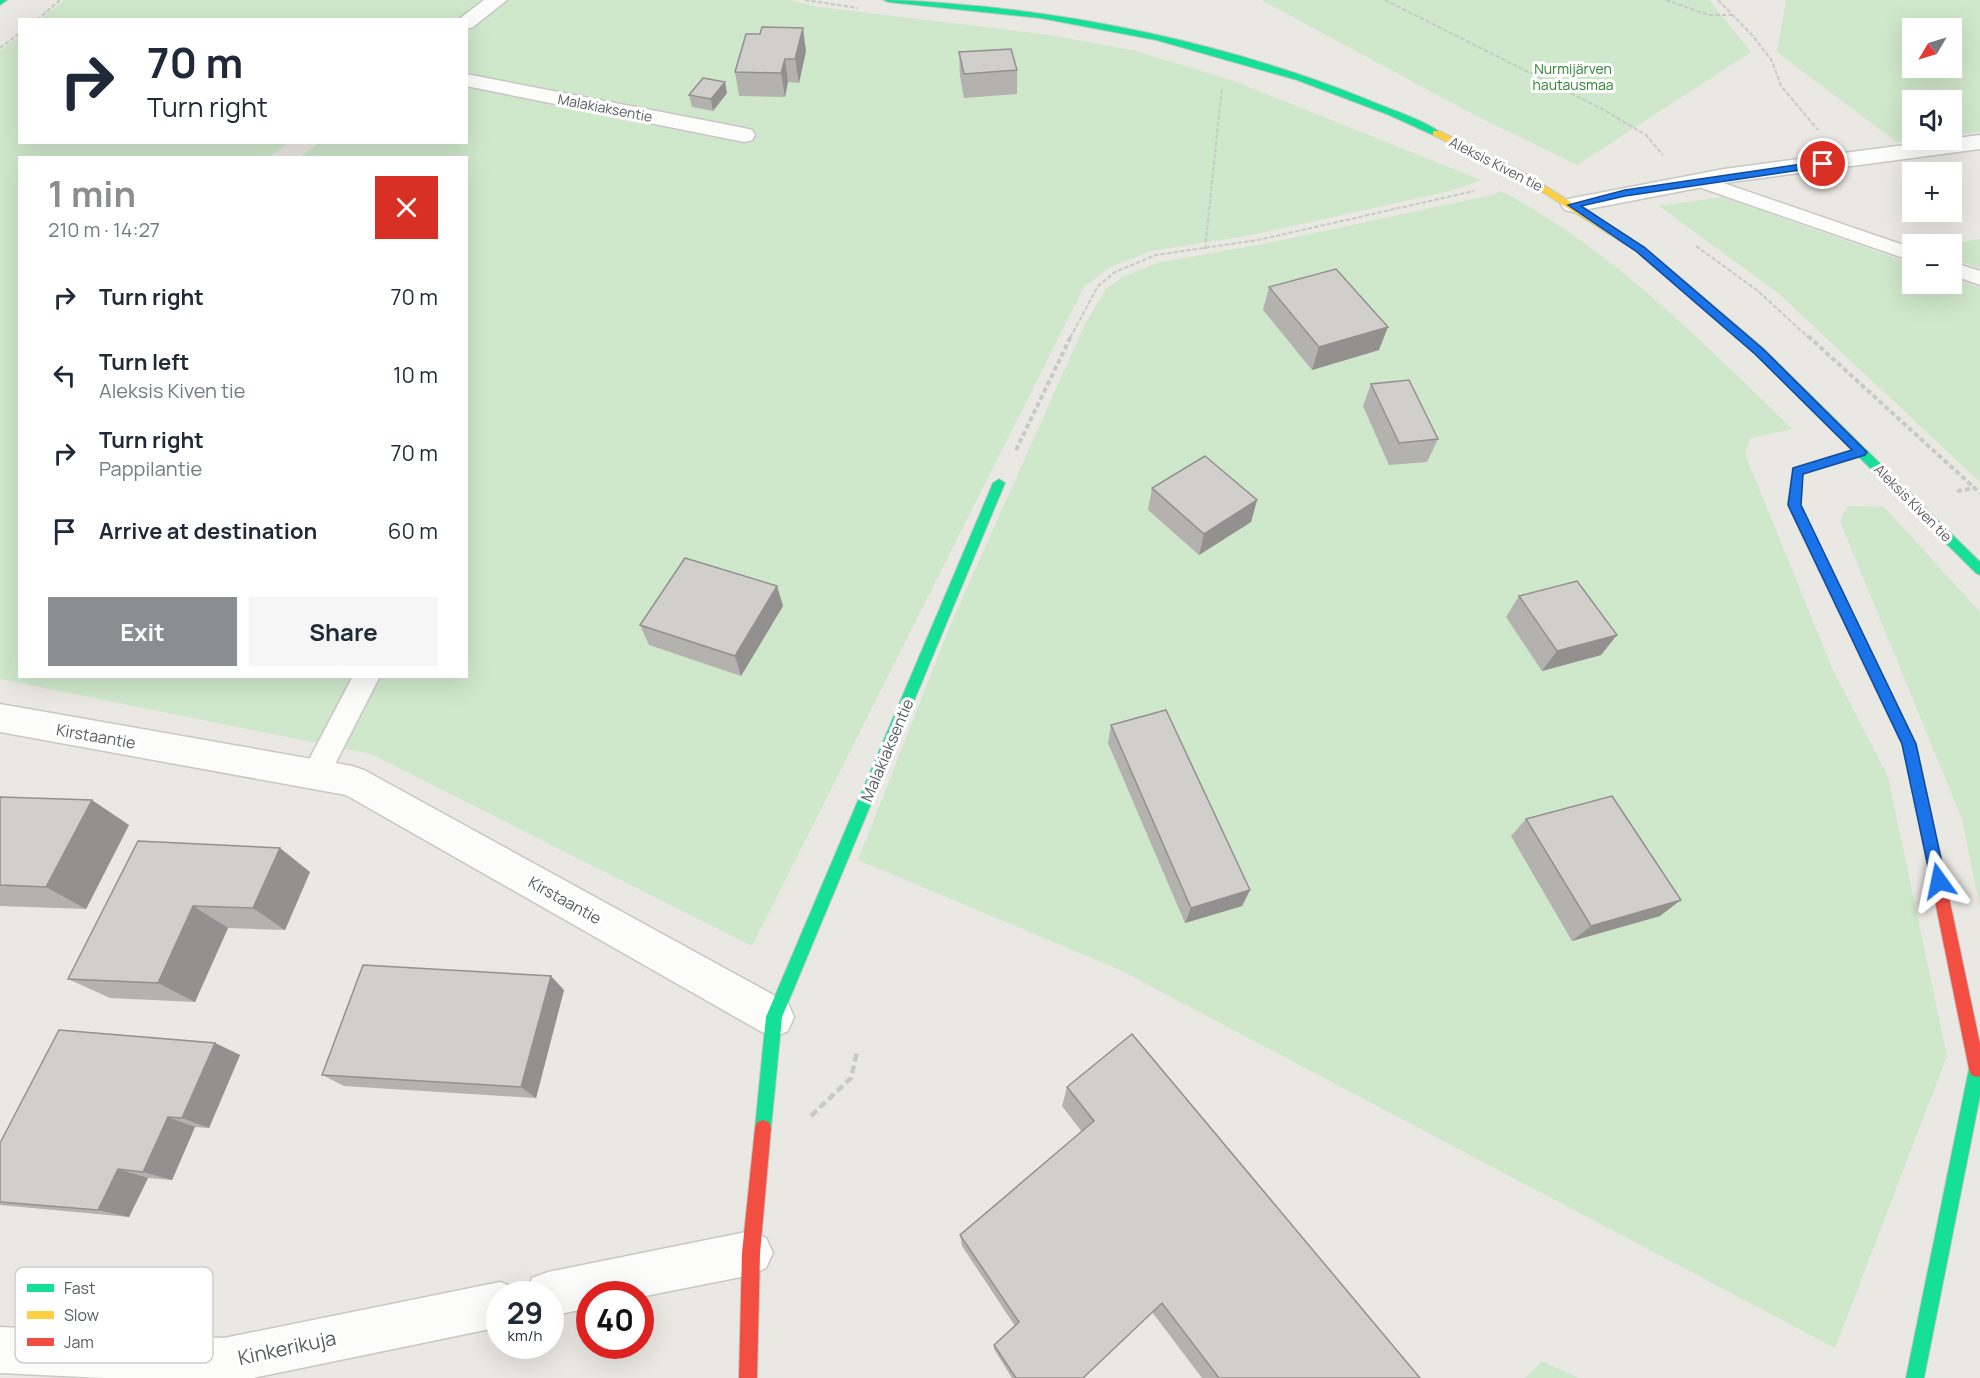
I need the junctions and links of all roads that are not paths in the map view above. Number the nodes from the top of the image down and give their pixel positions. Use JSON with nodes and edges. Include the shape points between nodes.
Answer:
{"nodes":[{"id":1,"x":497,"y":0,"type":"edge"},
{"id":2,"x":888,"y":0,"type":"edge"},
{"id":3,"x":468,"y":22,"type":"edge"},
{"id":4,"x":468,"y":80,"type":"edge"},
{"id":5,"x":744,"y":135,"type":"dead end"},
{"id":6,"x":1980,"y":142,"type":"edge"},
{"id":7,"x":1694,"y":182,"type":"junction"},
{"id":8,"x":1573,"y":205,"type":"junction"},
{"id":9,"x":1902,"y":252,"type":"edge"},
{"id":10,"x":1962,"y":272,"type":"edge"},
{"id":11,"x":1980,"y":278,"type":"edge"},
{"id":12,"x":1861,"y":452,"type":"junction"},
{"id":13,"x":999,"y":483,"type":"road end"},
{"id":14,"x":1980,"y":570,"type":"edge"},
{"id":15,"x":366,"y":678,"type":"edge"},
{"id":16,"x":0,"y":718,"type":"edge"},
{"id":17,"x":315,"y":775,"type":"junction"},
{"id":18,"x":774,"y":1017,"type":"junction"},
{"id":19,"x":751,"y":1253,"type":"junction"},
{"id":20,"x":564,"y":1291,"type":"edge"},
{"id":21,"x":486,"y":1307,"type":"edge"},
{"id":22,"x":0,"y":1350,"type":"edge"},
{"id":23,"x":15,"y":1351,"type":"edge"},
{"id":24,"x":213,"y":1360,"type":"edge"},
{"id":25,"x":748,"y":1378,"type":"edge"},
{"id":26,"x":1915,"y":1378,"type":"edge"}],
"edges":[{"from":1,"to":3,"type":"street"},
{"from":2,"to":8,"type":"street","name":"Aleksis Kiven tie","via":[[1060,19],[1152,37],[1252,64],[1340,93],[1432,131]]},
{"from":4,"to":5,"type":"street","name":"Malakiaksentie"},
{"from":6,"to":7,"type":"street"},
{"from":7,"to":8,"type":"street"},
{"from":7,"to":9,"type":"lane"},
{"from":8,"to":12,"type":"street","name":"Aleksis Kiven tie","via":[[1640,249],[1700,300],[1759,351]]},
{"from":10,"to":11,"type":"lane"},
{"from":12,"to":14,"type":"street","name":"Aleksis Kiven tie"},
{"from":12,"to":26,"type":"street","via":[[1797,471],[1794,505],[1909,744],[1978,1065]]},
{"from":13,"to":18,"type":"street","name":"Malakiaksentie"},
{"from":15,"to":17,"type":"lane"},
{"from":16,"to":17,"type":"street","name":"Kirstaantie"},
{"from":17,"to":18,"type":"street","name":"Kirstaantie","via":[[352,781]]},
{"from":18,"to":19,"type":"street"},
{"from":19,"to":20,"type":"street"},
{"from":19,"to":25,"type":"street"},
{"from":21,"to":24,"type":"street","name":"Kinkerikuja"},
{"from":22,"to":23,"type":"street","name":"Kinkerikuja"}]}
